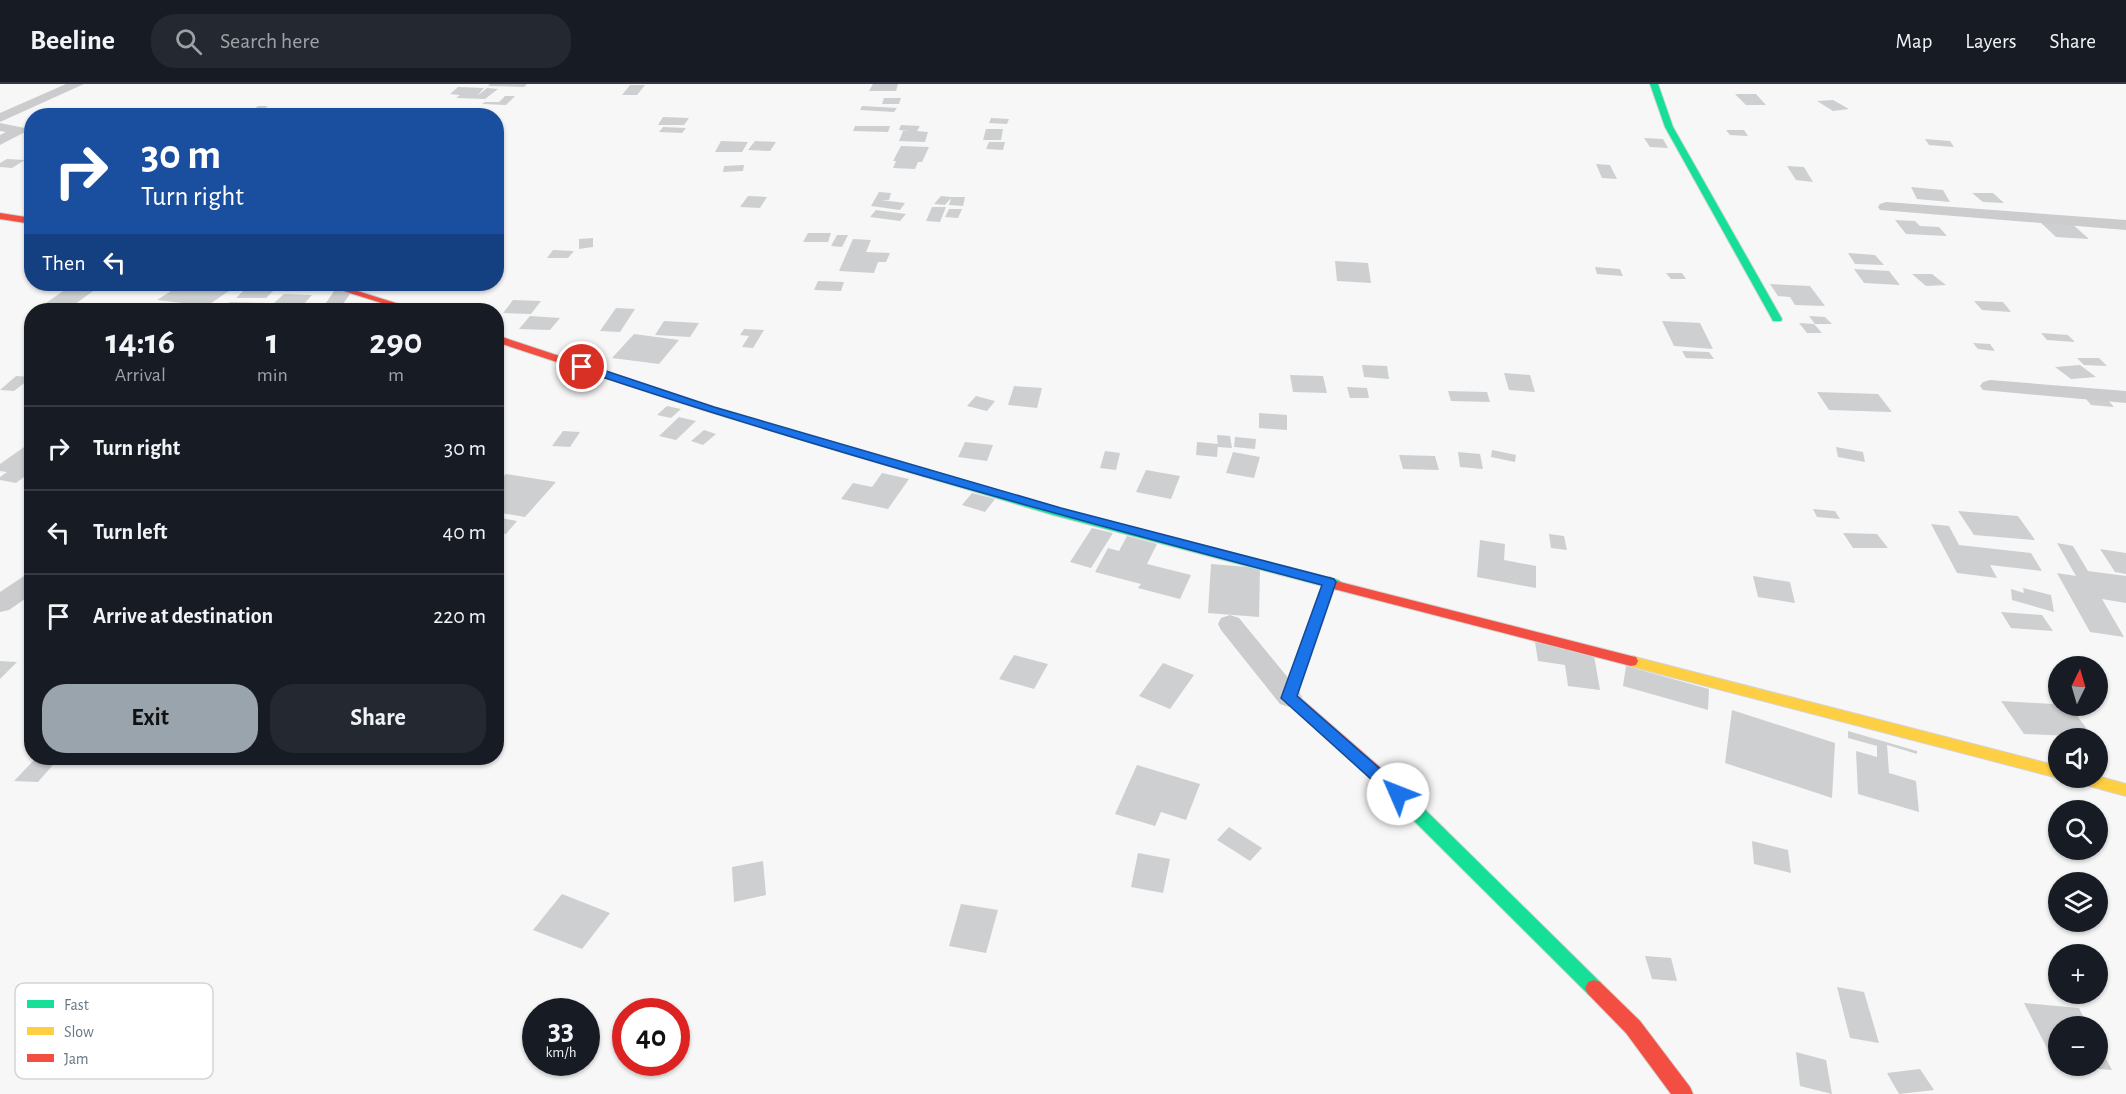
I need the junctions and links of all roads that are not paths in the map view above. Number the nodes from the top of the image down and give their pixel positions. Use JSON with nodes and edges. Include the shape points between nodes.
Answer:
{"nodes":[{"id":1,"x":77,"y":84,"type":"edge"},
{"id":2,"x":1654,"y":84,"type":"edge"},
{"id":3,"x":0,"y":118,"type":"edge"},
{"id":4,"x":0,"y":127,"type":"edge"},
{"id":5,"x":0,"y":141,"type":"edge"},
{"id":6,"x":1886,"y":207,"type":"dead end"},
{"id":7,"x":0,"y":216,"type":"edge"},
{"id":8,"x":24,"y":220,"type":"edge"},
{"id":9,"x":2126,"y":225,"type":"edge"},
{"id":10,"x":354,"y":291,"type":"edge"},
{"id":11,"x":391,"y":303,"type":"edge"},
{"id":12,"x":1777,"y":319,"type":"dead end"},
{"id":13,"x":504,"y":341,"type":"edge"},
{"id":14,"x":1990,"y":386,"type":"dead end"},
{"id":15,"x":2126,"y":397,"type":"edge"},
{"id":16,"x":1329,"y":582,"type":"junction"},
{"id":17,"x":24,"y":588,"type":"edge"},
{"id":18,"x":0,"y":604,"type":"edge"},
{"id":19,"x":1230,"y":624,"type":"dead end"},
{"id":20,"x":1289,"y":698,"type":"junction"},
{"id":21,"x":2048,"y":769,"type":"edge"},
{"id":22,"x":2108,"y":785,"type":"edge"},
{"id":23,"x":2126,"y":790,"type":"edge"},
{"id":24,"x":1683,"y":1094,"type":"edge"}],
"edges":[{"from":1,"to":3,"type":"street"},
{"from":2,"to":12,"type":"main road","via":[[1669,127]]},
{"from":4,"to":5,"type":"street","via":[[20,131]]},
{"from":6,"to":9,"type":"street"},
{"from":7,"to":8,"type":"main road"},
{"from":10,"to":11,"type":"main road"},
{"from":13,"to":16,"type":"main road","via":[[710,409],[1057,512]]},
{"from":14,"to":15,"type":"street"},
{"from":16,"to":20,"type":"main road"},
{"from":16,"to":21,"type":"main road"},
{"from":17,"to":18,"type":"street"},
{"from":19,"to":20,"type":"street"},
{"from":20,"to":24,"type":"main road","via":[[1381,777],[1633,1027]]},
{"from":22,"to":23,"type":"main road"}]}
